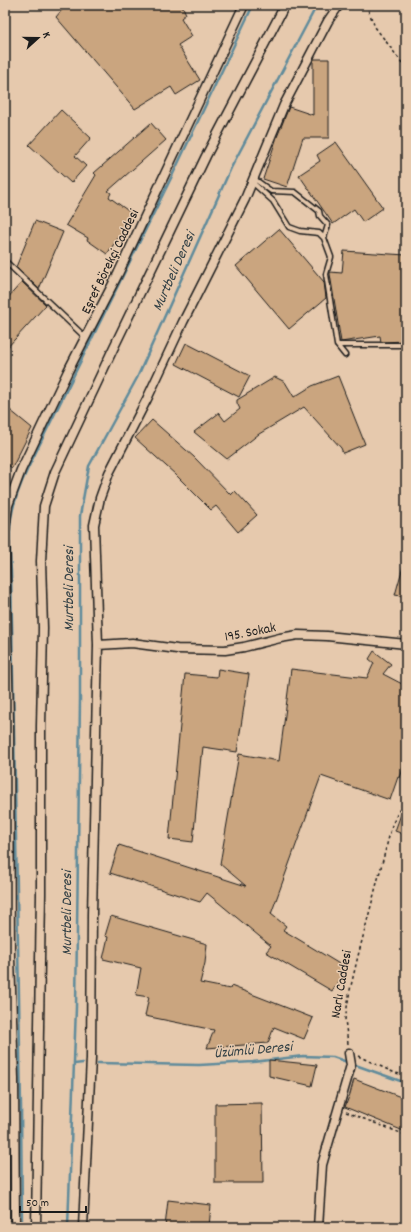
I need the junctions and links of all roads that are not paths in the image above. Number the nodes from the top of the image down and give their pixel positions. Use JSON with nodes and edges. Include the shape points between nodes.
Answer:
{"nodes":[{"id":1,"x":244,"y":5,"type":"edge"},
{"id":2,"x":285,"y":5,"type":"edge"},
{"id":3,"x":339,"y":5,"type":"edge"},
{"id":4,"x":252,"y":180,"type":"junction"},
{"id":5,"x":324,"y":238,"type":"junction"},
{"id":6,"x":5,"y":261,"type":"edge"},
{"id":7,"x":85,"y":338,"type":"junction"},
{"id":8,"x":337,"y":345,"type":"junction"},
{"id":9,"x":406,"y":345,"type":"edge"},
{"id":10,"x":344,"y":355,"type":"dead end"},
{"id":11,"x":5,"y":530,"type":"edge"},
{"id":12,"x":5,"y":543,"type":"edge"},
{"id":13,"x":406,"y":644,"type":"edge"},
{"id":14,"x":98,"y":645,"type":"junction"},
{"id":15,"x":350,"y":1058,"type":"road end"},
{"id":16,"x":15,"y":1227,"type":"edge"},
{"id":17,"x":36,"y":1227,"type":"edge"},
{"id":18,"x":83,"y":1227,"type":"edge"},
{"id":19,"x":318,"y":1227,"type":"edge"}],
"edges":[{"from":1,"to":7,"type":"street","name":"Eşref Börekçi Caddesi","via":[[118,274]]},
{"from":2,"to":17,"type":"street","via":[[206,156],[113,349],[55,472],[44,506],[41,562],[41,894]]},
{"from":3,"to":4,"type":"street","via":[[284,104]]},
{"from":4,"to":5,"type":"lane","via":[[272,201],[290,227],[319,234]]},
{"from":4,"to":5,"type":"lane","via":[[271,191],[294,192],[319,211],[328,225]]},
{"from":4,"to":14,"type":"street","via":[[245,199],[109,473],[100,498],[94,525]]},
{"from":5,"to":8,"type":"lane","via":[[331,257],[326,274]]},
{"from":6,"to":7,"type":"lane"},
{"from":7,"to":11,"type":"street","name":"Eşref Börekçi Caddesi","via":[[21,470],[8,504]]},
{"from":8,"to":9,"type":"lane"},
{"from":8,"to":10,"type":"lane"},
{"from":12,"to":16,"type":"street"},
{"from":13,"to":14,"type":"street","name":"195. Sokak","via":[[298,635],[225,650],[177,649],[132,643]]},
{"from":14,"to":18,"type":"street","via":[[91,1058]]},
{"from":15,"to":19,"type":"street","via":[[339,1109],[322,1165]]}]}
